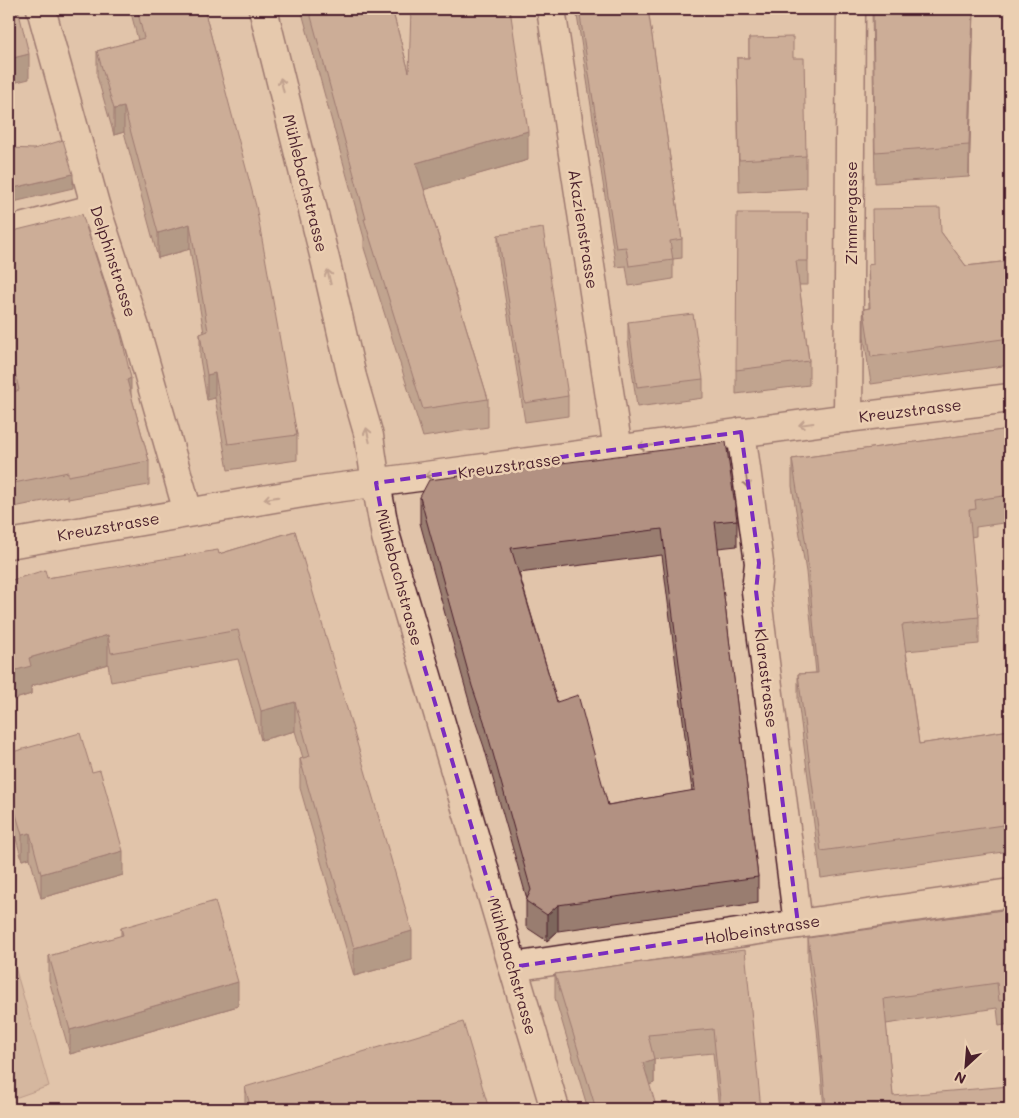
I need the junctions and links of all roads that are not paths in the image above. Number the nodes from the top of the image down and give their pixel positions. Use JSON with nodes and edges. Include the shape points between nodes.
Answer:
{"nodes":[{"id":1,"x":41,"y":9,"type":"edge"},
{"id":2,"x":263,"y":9,"type":"edge"},
{"id":3,"x":551,"y":9,"type":"edge"},
{"id":4,"x":851,"y":9,"type":"edge"},
{"id":5,"x":96,"y":208,"type":"junction"},
{"id":6,"x":9,"y":230,"type":"edge"},
{"id":7,"x":1010,"y":398,"type":"edge"},
{"id":8,"x":848,"y":418,"type":"junction"},
{"id":9,"x":741,"y":432,"type":"junction"},
{"id":10,"x":618,"y":450,"type":"junction"},
{"id":11,"x":376,"y":483,"type":"junction"},
{"id":12,"x":188,"y":512,"type":"junction"},
{"id":13,"x":9,"y":544,"type":"edge"},
{"id":14,"x":1010,"y":893,"type":"edge"},
{"id":15,"x":798,"y":924,"type":"junction"},
{"id":16,"x":514,"y":967,"type":"junction"},
{"id":17,"x":555,"y":1109,"type":"edge"}],
"edges":[{"from":1,"to":5,"type":"street","name":"Delphinstrasse"},
{"from":11,"to":2,"type":"street","name":"Mühlebachstrasse","one_way":true,"via":[[369,436]]},
{"from":3,"to":10,"type":"street","name":"Akazienstrasse"},
{"from":4,"to":8,"type":"street","name":"Zimmergasse"},
{"from":5,"to":6,"type":"street"},
{"from":5,"to":12,"type":"street","name":"Delphinstrasse","via":[[135,327]]},
{"from":7,"to":8,"type":"street","name":"Kreuzstrasse"},
{"from":8,"to":9,"type":"street","name":"Kreuzstrasse","one_way":true},
{"from":9,"to":10,"type":"street","name":"Kreuzstrasse","one_way":true},
{"from":9,"to":15,"type":"street","name":"Klarastrasse","one_way":true,"via":[[759,563],[756,591]]},
{"from":10,"to":11,"type":"street","name":"Kreuzstrasse","one_way":true},
{"from":11,"to":12,"type":"street","name":"Kreuzstrasse","one_way":true},
{"from":11,"to":16,"type":"street","name":"Mühlebachstrasse","via":[[386,537]]},
{"from":12,"to":13,"type":"street","name":"Kreuzstrasse"},
{"from":14,"to":15,"type":"street","name":"Holbeinstrasse"},
{"from":15,"to":16,"type":"street","name":"Holbeinstrasse"},
{"from":16,"to":17,"type":"street","name":"Mühlebachstrasse"}]}
